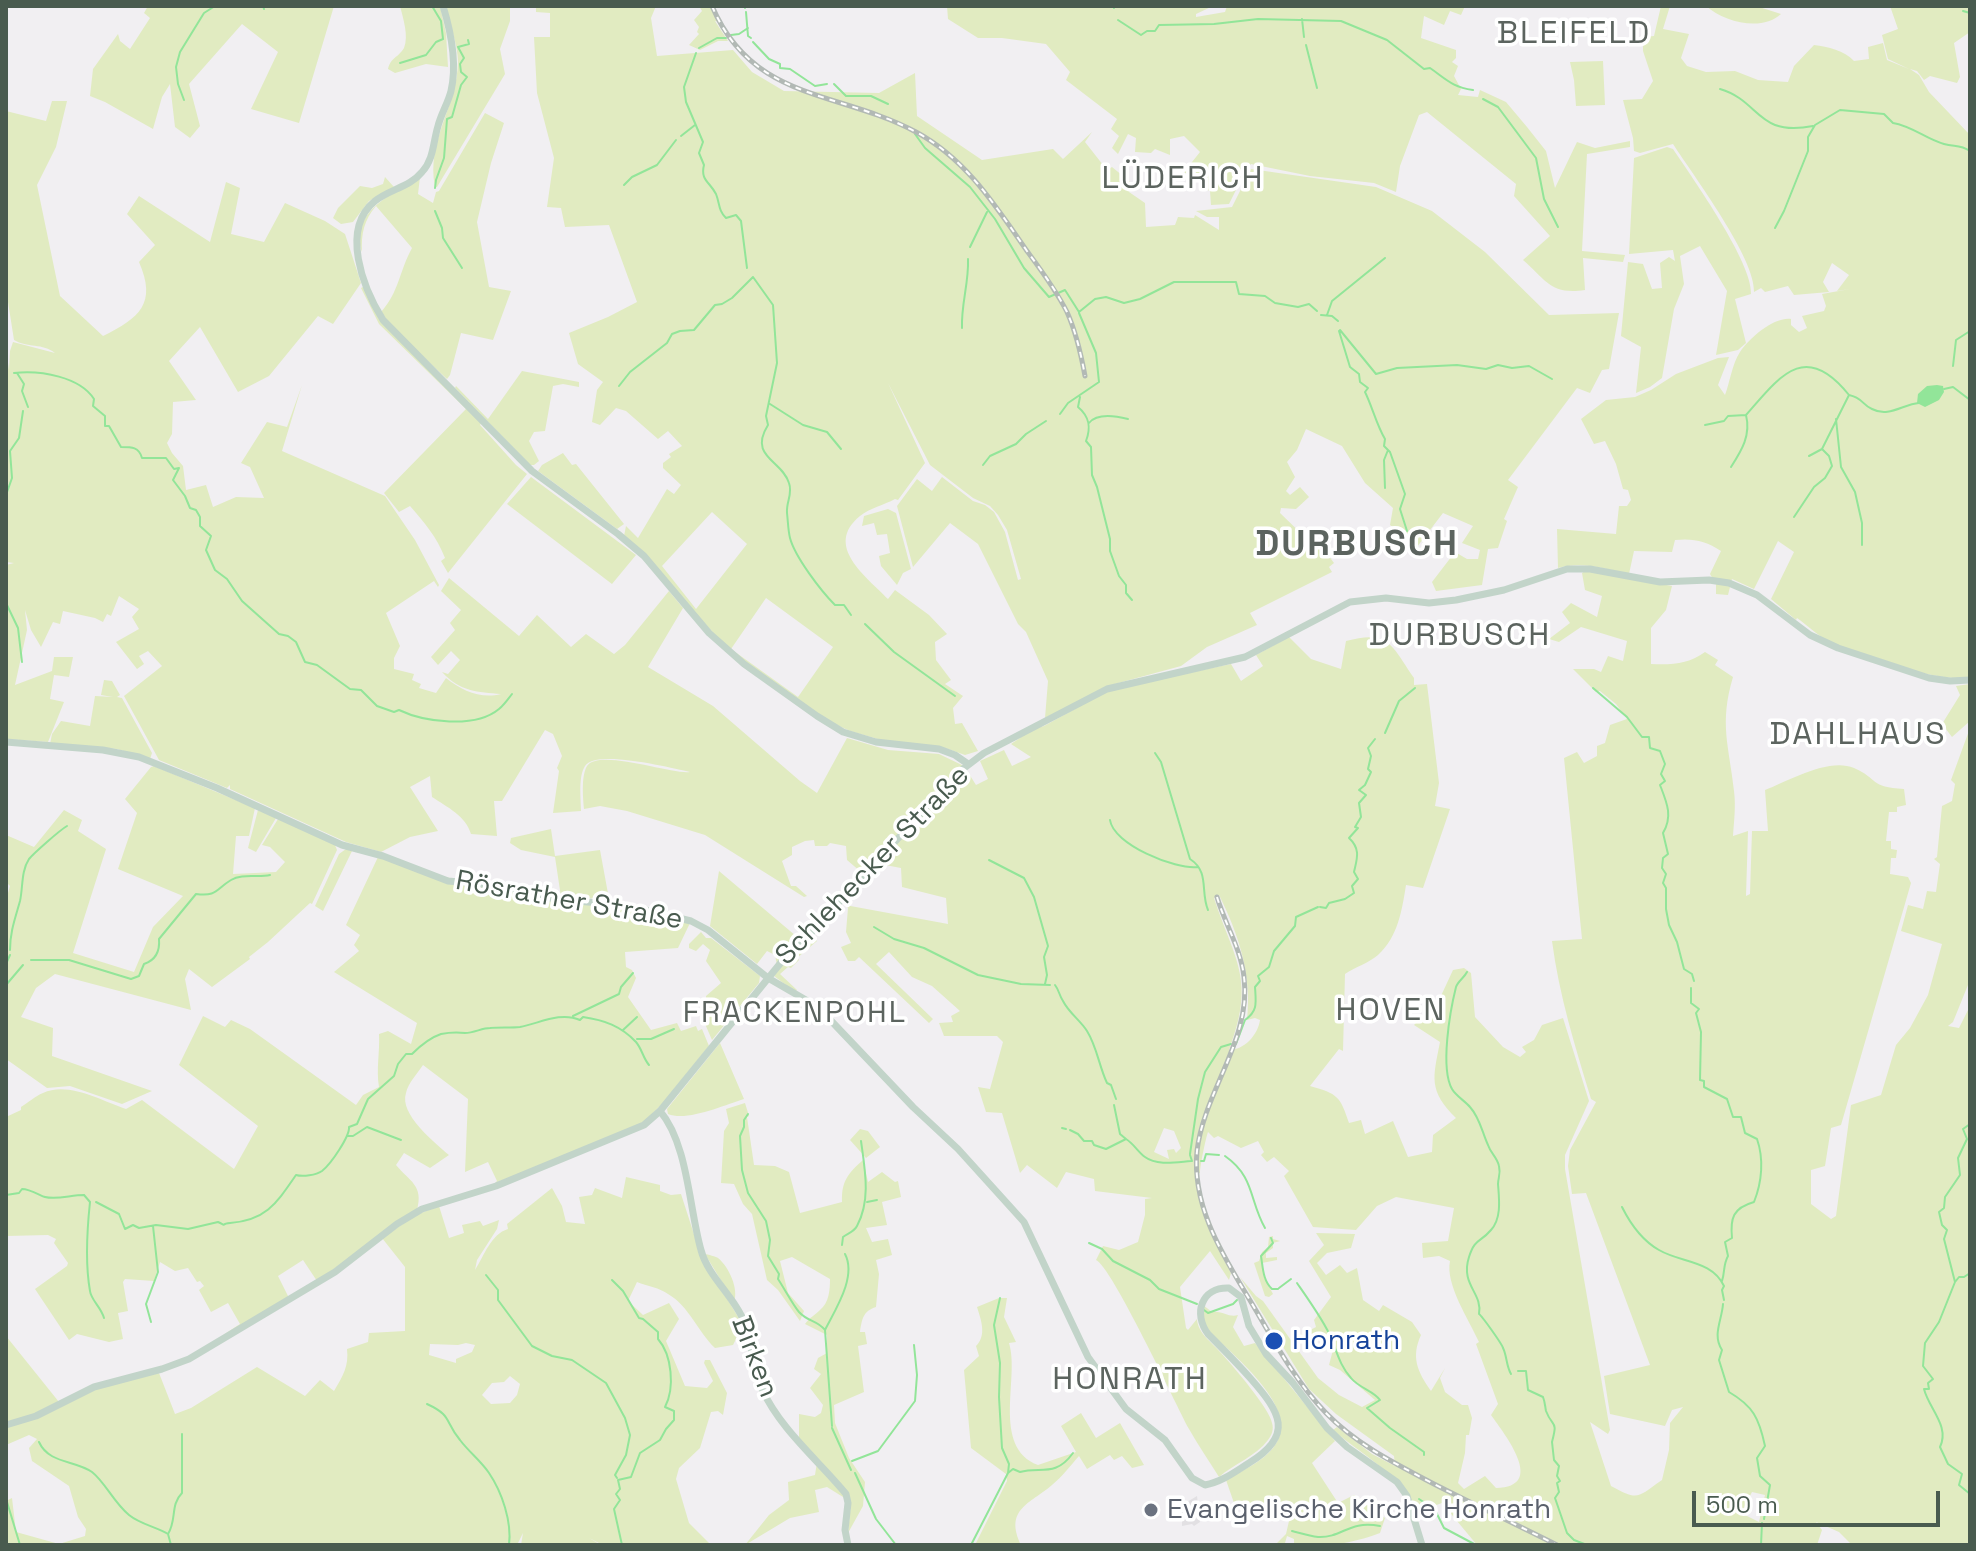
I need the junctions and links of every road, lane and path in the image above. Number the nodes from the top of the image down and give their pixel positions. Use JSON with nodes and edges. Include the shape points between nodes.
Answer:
{"nodes":[{"id":1,"x":443,"y":6,"type":"edge"},
{"id":2,"x":1970,"y":680,"type":"edge"},
{"id":3,"x":6,"y":742,"type":"edge"},
{"id":4,"x":951,"y":753,"type":"junction"},
{"id":5,"x":984,"y":753,"type":"junction"},
{"id":6,"x":968,"y":764,"type":"junction"},
{"id":7,"x":768,"y":978,"type":"junction"},
{"id":8,"x":660,"y":1111,"type":"junction"},
{"id":9,"x":6,"y":1425,"type":"edge"},
{"id":10,"x":848,"y":1545,"type":"edge"},
{"id":11,"x":1422,"y":1545,"type":"edge"}],
"edges":[{"from":1,"to":4,"type":"street","via":[[452,80],[432,155],[417,178],[369,207],[356,233],[358,257],[383,320],[532,471],[644,556],[709,633],[744,664],[852,735]]},
{"from":2,"to":5,"type":"street","name":"Schlehecker Straße","via":[[1935,679],[1838,648],[1810,635],[1752,592],[1729,583],[1660,582],[1567,569],[1456,600],[1350,602],[1245,657],[1107,689]]},
{"from":3,"to":7,"type":"street","name":"Rösrather Straße","via":[[139,757],[342,845],[448,881],[629,906],[691,921]]},
{"from":4,"to":5,"type":"street"},
{"from":4,"to":6,"type":"street"},
{"from":5,"to":6,"type":"street","name":"Schlehecker Straße"},
{"from":6,"to":7,"type":"street","name":"Schlehecker Straße"},
{"from":7,"to":8,"type":"street","name":"Schlehecker Straße"},
{"from":7,"to":11,"type":"street","name":"Rösrather Straße","via":[[818,1007],[1024,1222],[1088,1357],[1126,1409],[1165,1440],[1189,1475],[1205,1485],[1221,1480],[1262,1455],[1274,1443],[1279,1426],[1268,1399],[1201,1323],[1201,1305],[1213,1291],[1229,1288],[1239,1295],[1249,1326],[1275,1365],[1336,1437],[1397,1482],[1407,1496]]},
{"from":8,"to":9,"type":"street","name":"Schlehecker Straße","via":[[626,1134],[422,1209],[335,1272],[189,1359],[94,1387]]},
{"from":8,"to":10,"type":"street","name":"Birken","via":[[678,1140],[701,1252],[745,1323],[762,1390],[846,1494]]}]}
